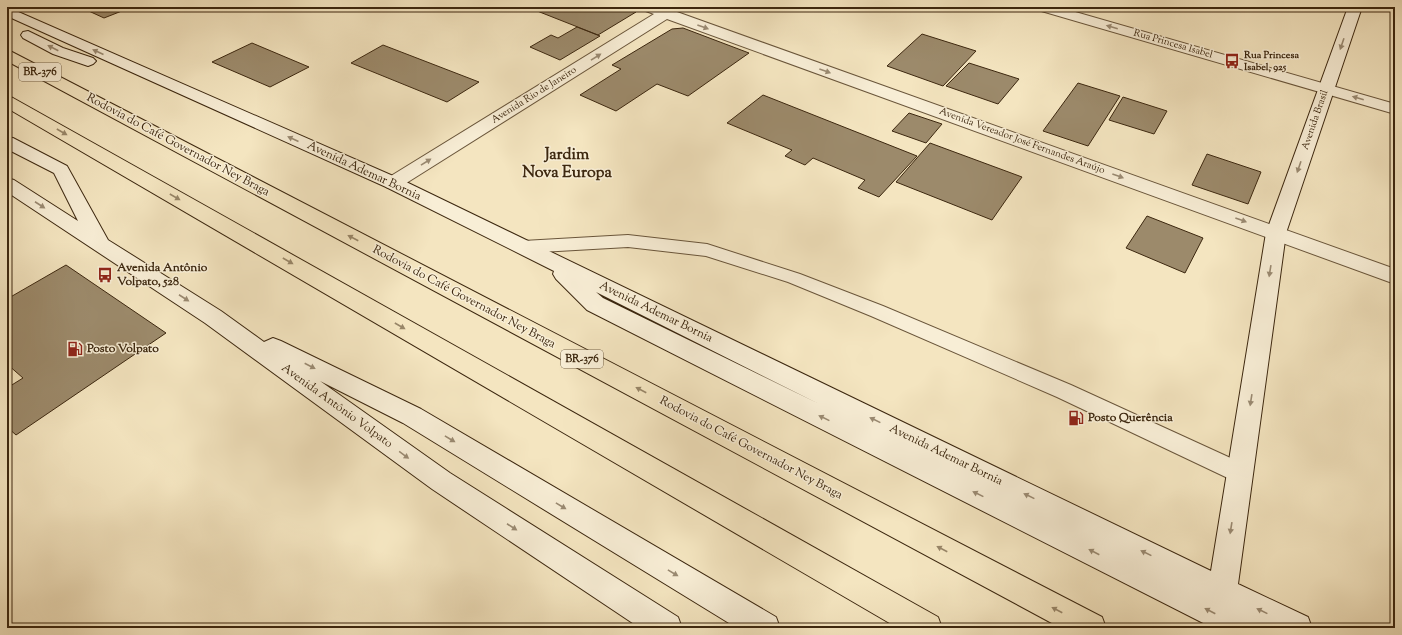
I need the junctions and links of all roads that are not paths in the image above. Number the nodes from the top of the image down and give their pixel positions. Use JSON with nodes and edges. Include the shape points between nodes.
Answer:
{"nodes":[{"id":1,"x":648,"y":7,"type":"edge"},
{"id":2,"x":1043,"y":7,"type":"edge"},
{"id":3,"x":1355,"y":7,"type":"edge"},
{"id":4,"x":671,"y":10,"type":"edge"},
{"id":5,"x":7,"y":11,"type":"edge"},
{"id":6,"x":7,"y":25,"type":"edge"},
{"id":7,"x":7,"y":55,"type":"edge"},
{"id":8,"x":1326,"y":89,"type":"junction"},
{"id":9,"x":7,"y":101,"type":"edge"},
{"id":10,"x":209,"y":101,"type":"junction"},
{"id":11,"x":1395,"y":109,"type":"edge"},
{"id":12,"x":7,"y":142,"type":"edge"},
{"id":13,"x":393,"y":183,"type":"junction"},
{"id":14,"x":7,"y":184,"type":"edge"},
{"id":15,"x":1276,"y":233,"type":"junction"},
{"id":16,"x":97,"y":238,"type":"junction"},
{"id":17,"x":523,"y":247,"type":"junction"},
{"id":18,"x":547,"y":259,"type":"junction"},
{"id":19,"x":1395,"y":277,"type":"edge"},
{"id":20,"x":213,"y":317,"type":"junction"},
{"id":21,"x":1240,"y":473,"type":"junction"},
{"id":22,"x":1222,"y":591,"type":"junction"},
{"id":23,"x":667,"y":628,"type":"edge"},
{"id":24,"x":765,"y":628,"type":"edge"},
{"id":25,"x":927,"y":628,"type":"edge"},
{"id":26,"x":1092,"y":628,"type":"edge"},
{"id":27,"x":1245,"y":628,"type":"edge"},
{"id":28,"x":1297,"y":628,"type":"edge"}],
"edges":[{"from":1,"to":4,"type":"street","name":"Avenida Vereador José Fernandes Araújo"},
{"from":8,"to":2,"type":"street","name":"Rua Princesa Isabel","one_way":true},
{"from":3,"to":8,"type":"street","name":"Avenida Brasil","one_way":true},
{"from":13,"to":4,"type":"street","name":"Avenida Rio de Janeiro","one_way":true},
{"from":4,"to":15,"type":"street","name":"Avenida Vereador José Fernandes Araújo","one_way":true},
{"from":10,"to":5,"type":"street","name":"Avenida Ademar Bornia","one_way":true},
{"from":10,"to":6,"type":"street","one_way":true,"via":[[58,51]]},
{"from":26,"to":7,"type":"highway","name":"Rodovia do Café Governador Ney Braga","number":"BR-376","one_way":true},
{"from":11,"to":8,"type":"street","name":"Rua Princesa Isabel","one_way":true},
{"from":8,"to":15,"type":"street","name":"Avenida Brasil","one_way":true},
{"from":9,"to":25,"type":"highway","one_way":true},
{"from":13,"to":10,"type":"street","name":"Avenida Ademar Bornia","one_way":true},
{"from":12,"to":16,"type":"street","via":[[61,170]]},
{"from":13,"to":17,"type":"street","name":"Avenida Ademar Bornia"},
{"from":14,"to":16,"type":"street","name":"Avenida Antônio Volpato","one_way":true},
{"from":15,"to":19,"type":"street","name":"Avenida Vereador José Fernandes Araújo"},
{"from":15,"to":21,"type":"street","name":"Avenida Brasil","one_way":true},
{"from":16,"to":20,"type":"street","name":"Avenida Antônio Volpato","one_way":true},
{"from":17,"to":18,"type":"street","name":"Avenida Ademar Bornia"},
{"from":17,"to":21,"type":"lane","via":[[628,241],[707,250],[794,278],[877,310],[1064,391]]},
{"from":22,"to":18,"type":"street","name":"Avenida Ademar Bornia","one_way":true},
{"from":27,"to":18,"type":"street","one_way":true,"via":[[595,304]]},
{"from":20,"to":23,"type":"street","name":"Avenida Antônio Volpato","one_way":true,"via":[[441,481]]},
{"from":20,"to":24,"type":"street","one_way":true,"via":[[412,416]]},
{"from":21,"to":22,"type":"street","name":"Avenida Brasil","one_way":true},
{"from":28,"to":22,"type":"street","name":"Avenida Ademar Bornia","one_way":true}]}
